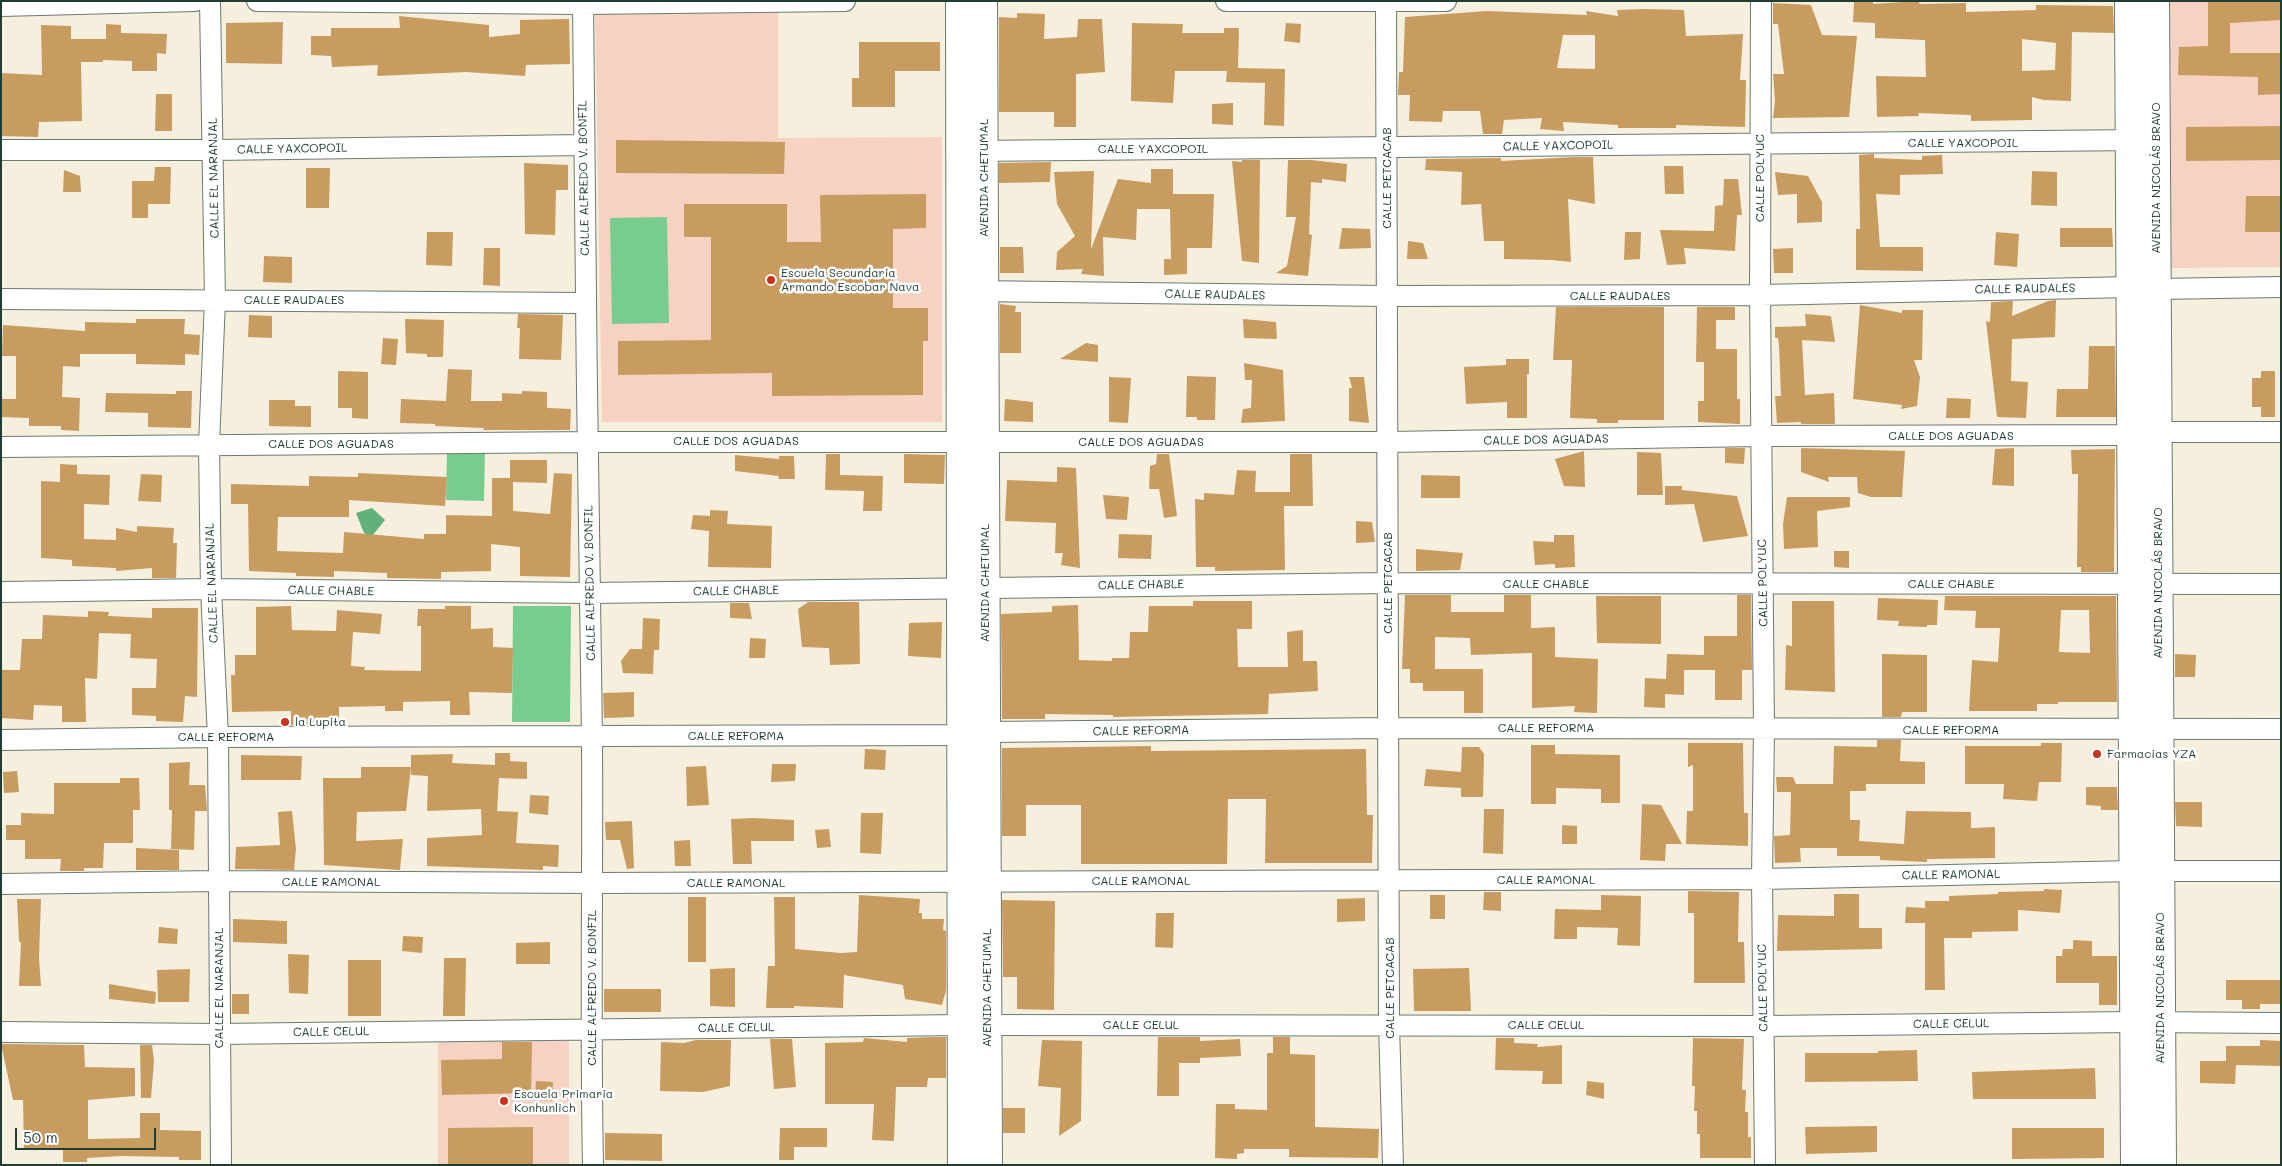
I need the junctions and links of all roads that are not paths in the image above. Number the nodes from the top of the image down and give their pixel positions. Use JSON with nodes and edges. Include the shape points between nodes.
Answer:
{"nodes":[{"id":1,"x":194,"y":1,"type":"edge"},
{"id":2,"x":210,"y":1,"type":"edge"},
{"id":3,"x":257,"y":1,"type":"edge"},
{"id":4,"x":845,"y":1,"type":"edge"},
{"id":5,"x":960,"y":1,"type":"edge"},
{"id":6,"x":983,"y":1,"type":"edge"},
{"id":7,"x":1226,"y":1,"type":"edge"},
{"id":8,"x":1446,"y":1,"type":"edge"},
{"id":9,"x":1761,"y":1,"type":"edge"},
{"id":10,"x":2130,"y":1,"type":"edge"},
{"id":11,"x":2155,"y":1,"type":"edge"},
{"id":12,"x":1386,"y":2,"type":"edge"},
{"id":13,"x":583,"y":3,"type":"edge"},
{"id":14,"x":1,"y":6,"type":"edge"},
{"id":15,"x":2143,"y":140,"type":"junction"},
{"id":16,"x":1760,"y":144,"type":"junction"},
{"id":17,"x":584,"y":145,"type":"junction"},
{"id":18,"x":1387,"y":148,"type":"junction"},
{"id":19,"x":1,"y":150,"type":"edge"},
{"id":20,"x":214,"y":150,"type":"junction"},
{"id":21,"x":972,"y":151,"type":"junction"},
{"id":22,"x":2281,"y":287,"type":"edge"},
{"id":23,"x":2144,"y":288,"type":"junction"},
{"id":24,"x":972,"y":291,"type":"junction"},
{"id":25,"x":1760,"y":295,"type":"junction"},
{"id":26,"x":1387,"y":296,"type":"junction"},
{"id":27,"x":1,"y":299,"type":"edge"},
{"id":28,"x":215,"y":300,"type":"junction"},
{"id":29,"x":586,"y":303,"type":"junction"},
{"id":30,"x":2281,"y":432,"type":"edge"},
{"id":31,"x":2144,"y":433,"type":"junction"},
{"id":32,"x":1761,"y":436,"type":"junction"},
{"id":33,"x":973,"y":441,"type":"junction"},
{"id":34,"x":589,"y":442,"type":"junction"},
{"id":35,"x":1388,"y":442,"type":"junction"},
{"id":36,"x":209,"y":445,"type":"junction"},
{"id":37,"x":1,"y":447,"type":"edge"},
{"id":38,"x":1388,"y":583,"type":"junction"},
{"id":39,"x":1763,"y":584,"type":"junction"},
{"id":40,"x":2145,"y":584,"type":"junction"},
{"id":41,"x":2281,"y":584,"type":"edge"},
{"id":42,"x":973,"y":588,"type":"junction"},
{"id":43,"x":211,"y":590,"type":"junction"},
{"id":44,"x":1,"y":592,"type":"edge"},
{"id":45,"x":590,"y":593,"type":"junction"},
{"id":46,"x":1388,"y":728,"type":"junction"},
{"id":47,"x":1764,"y":729,"type":"junction"},
{"id":48,"x":2281,"y":729,"type":"edge"},
{"id":49,"x":2146,"y":730,"type":"junction"},
{"id":50,"x":974,"y":733,"type":"junction"},
{"id":51,"x":592,"y":736,"type":"junction"},
{"id":52,"x":218,"y":737,"type":"junction"},
{"id":53,"x":1,"y":740,"type":"edge"},
{"id":54,"x":2147,"y":871,"type":"junction"},
{"id":55,"x":2281,"y":871,"type":"edge"},
{"id":56,"x":1762,"y":879,"type":"junction"},
{"id":57,"x":218,"y":881,"type":"junction"},
{"id":58,"x":1390,"y":881,"type":"junction"},
{"id":59,"x":974,"y":882,"type":"junction"},
{"id":60,"x":593,"y":883,"type":"junction"},
{"id":61,"x":1,"y":884,"type":"edge"},
{"id":62,"x":2148,"y":1022,"type":"junction"},
{"id":63,"x":2281,"y":1023,"type":"edge"},
{"id":64,"x":1390,"y":1024,"type":"junction"},
{"id":65,"x":974,"y":1026,"type":"junction"},
{"id":66,"x":1763,"y":1026,"type":"junction"},
{"id":67,"x":590,"y":1029,"type":"junction"},
{"id":68,"x":1,"y":1032,"type":"edge"},
{"id":69,"x":218,"y":1034,"type":"junction"},
{"id":70,"x":221,"y":1165,"type":"edge"},
{"id":71,"x":593,"y":1165,"type":"edge"},
{"id":72,"x":962,"y":1165,"type":"edge"},
{"id":73,"x":988,"y":1165,"type":"edge"},
{"id":74,"x":1393,"y":1165,"type":"edge"},
{"id":75,"x":1765,"y":1165,"type":"edge"},
{"id":76,"x":2135,"y":1165,"type":"edge"},
{"id":77,"x":2162,"y":1165,"type":"edge"}],
"edges":[{"from":1,"to":14,"type":"street"},
{"from":2,"to":20,"type":"street","name":"CALLE EL NARANJAL"},
{"from":3,"to":13,"type":"street"},
{"from":4,"to":13,"type":"street"},
{"from":5,"to":21,"type":"main road","name":"AVENIDA CHETUMAL"},
{"from":6,"to":21,"type":"main road","name":"AVENIDA CHETUMAL"},
{"from":7,"to":12,"type":"street"},
{"from":8,"to":12,"type":"street"},
{"from":9,"to":16,"type":"street","name":"CALLE POLYUC"},
{"from":10,"to":15,"type":"main road","name":"AVENIDA NICOLÁS BRAVO"},
{"from":11,"to":15,"type":"main road","name":"AVENIDA NICOLÁS BRAVO"},
{"from":12,"to":18,"type":"street","name":"CALLE PETCACAB"},
{"from":13,"to":17,"type":"street","name":"CALLE ALFREDO V. BONFIL"},
{"from":15,"to":16,"type":"street","name":"CALLE YAXCOPOIL"},
{"from":15,"to":23,"type":"main road","name":"AVENIDA NICOLÁS BRAVO"},
{"from":16,"to":18,"type":"street","name":"CALLE YAXCOPOIL"},
{"from":16,"to":25,"type":"street","name":"CALLE POLYUC"},
{"from":17,"to":20,"type":"street","name":"CALLE YAXCOPOIL"},
{"from":17,"to":29,"type":"street","name":"CALLE ALFREDO V. BONFIL"},
{"from":18,"to":21,"type":"street","name":"CALLE YAXCOPOIL"},
{"from":18,"to":26,"type":"street","name":"CALLE PETCACAB"},
{"from":19,"to":20,"type":"street","name":"CALLE YAXCOPOIL"},
{"from":20,"to":28,"type":"street","name":"CALLE EL NARANJAL"},
{"from":21,"to":24,"type":"main road","name":"AVENIDA CHETUMAL"},
{"from":22,"to":23,"type":"street","name":"CALLE RAUDALES"},
{"from":23,"to":25,"type":"street","name":"CALLE RAUDALES"},
{"from":23,"to":31,"type":"main road","name":"AVENIDA NICOLÁS BRAVO"},
{"from":24,"to":26,"type":"street","name":"CALLE RAUDALES"},
{"from":24,"to":33,"type":"main road","name":"AVENIDA CHETUMAL"},
{"from":25,"to":26,"type":"street","name":"CALLE RAUDALES"},
{"from":25,"to":32,"type":"street","name":"CALLE POLYUC"},
{"from":26,"to":35,"type":"street","name":"CALLE PETCACAB"},
{"from":27,"to":28,"type":"street","name":"CALLE RAUDALES"},
{"from":28,"to":29,"type":"street","name":"CALLE RAUDALES"},
{"from":28,"to":36,"type":"street","name":"CALLE EL NARANJAL"},
{"from":29,"to":34,"type":"street","name":"CALLE ALFREDO V. BONFIL"},
{"from":30,"to":31,"type":"street","name":"CALLE DOS AGUADAS"},
{"from":31,"to":32,"type":"street","name":"CALLE DOS AGUADAS"},
{"from":31,"to":40,"type":"main road","name":"AVENIDA NICOLÁS BRAVO"},
{"from":32,"to":35,"type":"street","name":"CALLE DOS AGUADAS"},
{"from":32,"to":39,"type":"street","name":"CALLE POLYUC"},
{"from":33,"to":34,"type":"street","name":"CALLE DOS AGUADAS"},
{"from":33,"to":35,"type":"street","name":"CALLE DOS AGUADAS"},
{"from":33,"to":42,"type":"main road","name":"AVENIDA CHETUMAL"},
{"from":34,"to":36,"type":"street","name":"CALLE DOS AGUADAS"},
{"from":34,"to":45,"type":"street","name":"CALLE ALFREDO V. BONFIL"},
{"from":35,"to":38,"type":"street","name":"CALLE PETCACAB"},
{"from":36,"to":37,"type":"street","name":"CALLE DOS AGUADAS"},
{"from":36,"to":43,"type":"street","name":"CALLE EL NARANJAL"},
{"from":38,"to":39,"type":"street","name":"CALLE CHABLE"},
{"from":38,"to":42,"type":"street","name":"CALLE CHABLE"},
{"from":38,"to":46,"type":"street","name":"CALLE PETCACAB"},
{"from":39,"to":40,"type":"street","name":"CALLE CHABLE"},
{"from":39,"to":47,"type":"street","name":"CALLE POLYUC"},
{"from":40,"to":41,"type":"street","name":"CALLE CHABLE"},
{"from":40,"to":49,"type":"main road","name":"AVENIDA NICOLÁS BRAVO"},
{"from":42,"to":45,"type":"street","name":"CALLE CHABLE"},
{"from":42,"to":50,"type":"main road","name":"AVENIDA CHETUMAL"},
{"from":43,"to":44,"type":"street","name":"CALLE CHABLE"},
{"from":43,"to":45,"type":"street","name":"CALLE CHABLE"},
{"from":43,"to":52,"type":"street","name":"CALLE EL NARANJAL"},
{"from":45,"to":51,"type":"street","name":"CALLE ALFREDO V. BONFIL"},
{"from":46,"to":47,"type":"street","name":"CALLE REFORMA"},
{"from":46,"to":50,"type":"street","name":"CALLE REFORMA"},
{"from":46,"to":58,"type":"street","name":"CALLE PETCACAB"},
{"from":47,"to":49,"type":"street","name":"CALLE REFORMA"},
{"from":47,"to":56,"type":"street","name":"CALLE POLYUC"},
{"from":48,"to":49,"type":"street","name":"CALLE REFORMA"},
{"from":49,"to":54,"type":"main road","name":"AVENIDA NICOLÁS BRAVO"},
{"from":50,"to":51,"type":"street","name":"CALLE REFORMA"},
{"from":50,"to":59,"type":"main road","name":"AVENIDA CHETUMAL"},
{"from":51,"to":52,"type":"street","name":"CALLE REFORMA"},
{"from":51,"to":60,"type":"street","name":"CALLE ALFREDO V. BONFIL"},
{"from":52,"to":53,"type":"street","name":"CALLE REFORMA"},
{"from":52,"to":57,"type":"street","name":"CALLE EL NARANJAL"},
{"from":54,"to":55,"type":"street","name":"CALLE RAMONAL"},
{"from":54,"to":56,"type":"street","name":"CALLE RAMONAL"},
{"from":54,"to":62,"type":"main road","name":"AVENIDA NICOLÁS BRAVO"},
{"from":56,"to":58,"type":"street","name":"CALLE RAMONAL"},
{"from":56,"to":66,"type":"street","name":"CALLE POLYUC"},
{"from":57,"to":60,"type":"street","name":"CALLE RAMONAL"},
{"from":57,"to":61,"type":"street","name":"CALLE RAMONAL"},
{"from":57,"to":69,"type":"street","name":"CALLE EL NARANJAL"},
{"from":58,"to":59,"type":"street","name":"CALLE RAMONAL"},
{"from":58,"to":64,"type":"street","name":"CALLE PETCACAB"},
{"from":59,"to":60,"type":"street","name":"CALLE RAMONAL"},
{"from":59,"to":65,"type":"main road","name":"AVENIDA CHETUMAL"},
{"from":60,"to":67,"type":"street","name":"CALLE ALFREDO V. BONFIL"},
{"from":62,"to":63,"type":"street","name":"CALLE CELUL"},
{"from":62,"to":66,"type":"street","name":"CALLE CELUL"},
{"from":62,"to":76,"type":"main road","name":"AVENIDA NICOLÁS BRAVO"},
{"from":62,"to":77,"type":"main road","name":"AVENIDA NICOLÁS BRAVO"},
{"from":64,"to":65,"type":"street","name":"CALLE CELUL"},
{"from":64,"to":66,"type":"street","name":"CALLE CELUL"},
{"from":64,"to":74,"type":"street","name":"CALLE PETCACAB"},
{"from":65,"to":67,"type":"street","name":"CALLE CELUL"},
{"from":65,"to":72,"type":"main road","name":"AVENIDA CHETUMAL"},
{"from":65,"to":73,"type":"main road","name":"AVENIDA CHETUMAL"},
{"from":66,"to":75,"type":"street","name":"CALLE POLYUC"},
{"from":67,"to":69,"type":"street","name":"CALLE CELUL"},
{"from":67,"to":71,"type":"street","name":"CALLE ALFREDO V. BONFIL"},
{"from":68,"to":69,"type":"street","name":"CALLE CELUL"},
{"from":69,"to":70,"type":"street","name":"CALLE EL NARANJAL"}]}
